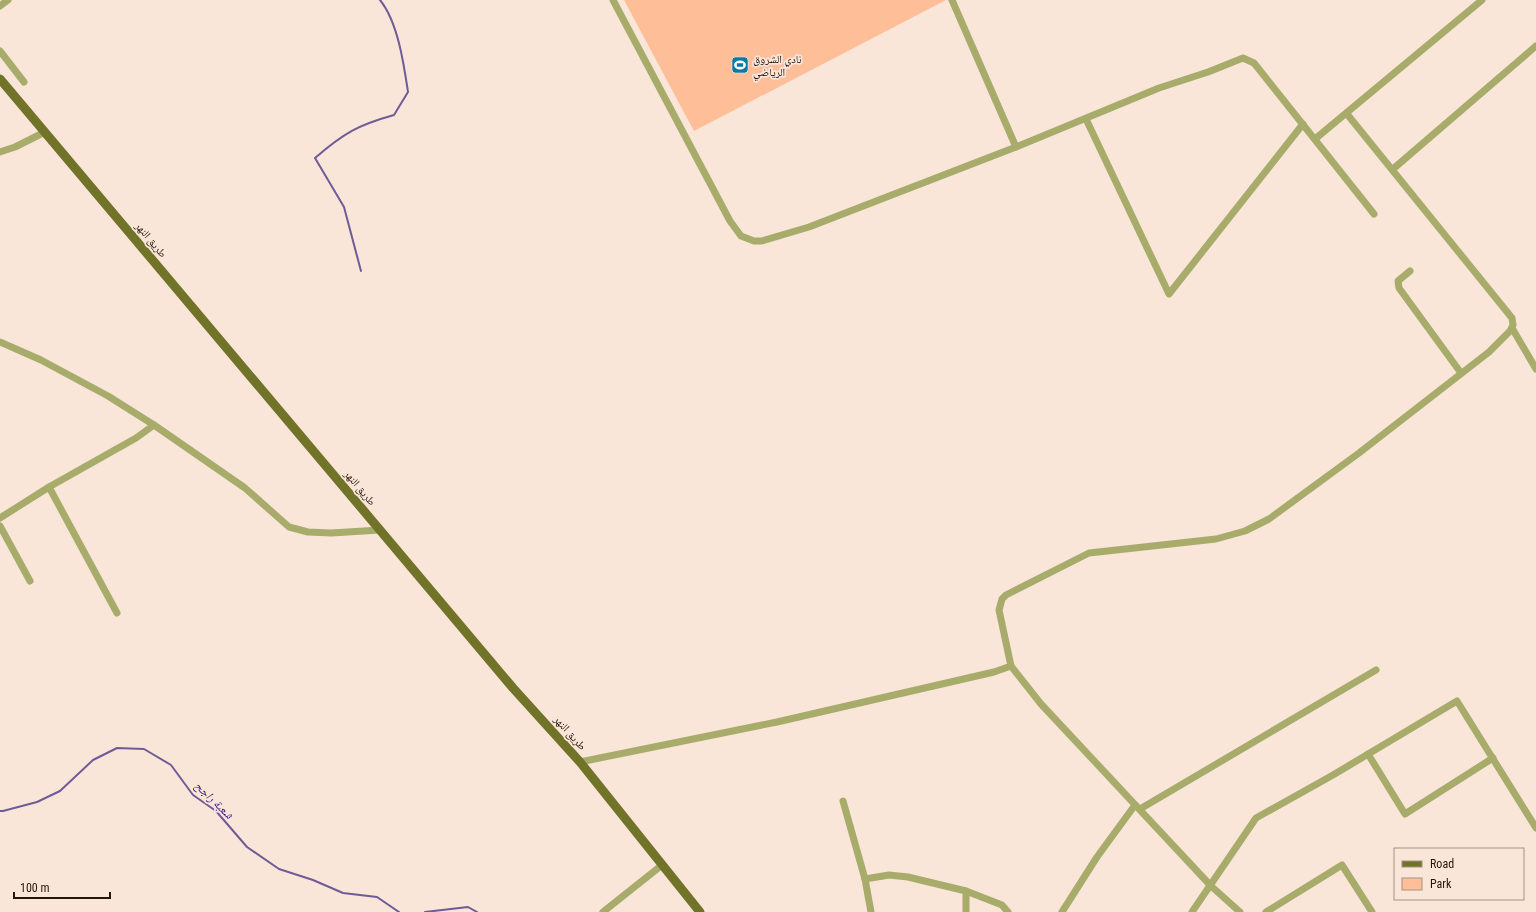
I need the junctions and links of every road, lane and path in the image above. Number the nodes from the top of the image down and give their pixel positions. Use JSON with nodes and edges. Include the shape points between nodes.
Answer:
{"nodes":[{"id":1,"x":8,"y":0,"type":"edge"},
{"id":2,"x":613,"y":0,"type":"edge"},
{"id":3,"x":952,"y":0,"type":"edge"},
{"id":4,"x":1482,"y":0,"type":"edge"},
{"id":5,"x":0,"y":6,"type":"edge"},
{"id":6,"x":1536,"y":46,"type":"edge"},
{"id":7,"x":0,"y":51,"type":"edge"},
{"id":8,"x":0,"y":79,"type":"edge"},
{"id":9,"x":24,"y":82,"type":"dead end"},
{"id":10,"x":1346,"y":114,"type":"junction"},
{"id":11,"x":1086,"y":119,"type":"junction"},
{"id":12,"x":1303,"y":124,"type":"junction"},
{"id":13,"x":44,"y":132,"type":"junction"},
{"id":14,"x":1315,"y":139,"type":"junction"},
{"id":15,"x":1016,"y":147,"type":"junction"},
{"id":16,"x":0,"y":152,"type":"edge"},
{"id":17,"x":1393,"y":169,"type":"junction"},
{"id":18,"x":1374,"y":214,"type":"dead end"},
{"id":19,"x":1410,"y":270,"type":"dead end"},
{"id":20,"x":1512,"y":328,"type":"junction"},
{"id":21,"x":0,"y":342,"type":"edge"},
{"id":22,"x":1536,"y":369,"type":"edge"},
{"id":23,"x":1461,"y":373,"type":"junction"},
{"id":24,"x":154,"y":425,"type":"junction"},
{"id":25,"x":49,"y":487,"type":"junction"},
{"id":26,"x":0,"y":518,"type":"edge"},
{"id":27,"x":0,"y":526,"type":"edge"},
{"id":28,"x":380,"y":530,"type":"junction"},
{"id":29,"x":30,"y":581,"type":"dead end"},
{"id":30,"x":117,"y":613,"type":"dead end"},
{"id":31,"x":1011,"y":666,"type":"junction"},
{"id":32,"x":1376,"y":670,"type":"dead end"},
{"id":33,"x":1368,"y":754,"type":"junction"},
{"id":34,"x":1493,"y":758,"type":"junction"},
{"id":35,"x":580,"y":762,"type":"junction"},
{"id":36,"x":843,"y":801,"type":"dead end"},
{"id":37,"x":1137,"y":807,"type":"junction"},
{"id":38,"x":1536,"y":828,"type":"edge"},
{"id":39,"x":662,"y":865,"type":"junction"},
{"id":40,"x":865,"y":880,"type":"junction"},
{"id":41,"x":1211,"y":886,"type":"junction"},
{"id":42,"x":966,"y":891,"type":"junction"},
{"id":43,"x":603,"y":912,"type":"edge"},
{"id":44,"x":700,"y":912,"type":"edge"},
{"id":45,"x":871,"y":912,"type":"edge"},
{"id":46,"x":966,"y":912,"type":"edge"},
{"id":47,"x":1008,"y":912,"type":"edge"},
{"id":48,"x":1062,"y":912,"type":"edge"},
{"id":49,"x":1192,"y":912,"type":"edge"},
{"id":50,"x":1240,"y":912,"type":"edge"},
{"id":51,"x":1266,"y":912,"type":"edge"},
{"id":52,"x":1372,"y":912,"type":"edge"}],
"edges":[{"from":1,"to":5,"type":"street"},
{"from":2,"to":15,"type":"street","via":[[730,222],[737,232],[747,239],[762,241],[809,227]]},
{"from":3,"to":15,"type":"street"},
{"from":4,"to":10,"type":"street"},
{"from":6,"to":17,"type":"street"},
{"from":7,"to":9,"type":"street"},
{"from":8,"to":13,"type":"main road","name":"طريق النهر"},
{"from":10,"to":14,"type":"street"},
{"from":10,"to":17,"type":"street"},
{"from":11,"to":12,"type":"street","via":[[1159,88],[1243,58],[1254,63]]},
{"from":11,"to":12,"type":"street","via":[[1169,294]]},
{"from":11,"to":15,"type":"street"},
{"from":12,"to":14,"type":"street"},
{"from":13,"to":16,"type":"street"},
{"from":13,"to":28,"type":"main road","name":"طريق النهر"},
{"from":14,"to":18,"type":"street"},
{"from":17,"to":20,"type":"street","via":[[1512,318]]},
{"from":19,"to":23,"type":"street","via":[[1398,281],[1400,288]]},
{"from":20,"to":22,"type":"street"},
{"from":20,"to":23,"type":"street","via":[[1489,352]]},
{"from":21,"to":24,"type":"street","via":[[42,360]]},
{"from":23,"to":31,"type":"street","via":[[1269,519],[1245,531],[1216,539],[1181,544],[1089,553],[1006,595],[999,610]]},
{"from":24,"to":25,"type":"street","via":[[136,438]]},
{"from":24,"to":28,"type":"street","via":[[245,488],[289,527],[308,532],[332,533]]},
{"from":25,"to":26,"type":"street"},
{"from":25,"to":30,"type":"street"},
{"from":27,"to":29,"type":"street"},
{"from":28,"to":35,"type":"main road","name":"طريق النهر","via":[[513,688]]},
{"from":31,"to":35,"type":"street","via":[[784,720]]},
{"from":31,"to":37,"type":"street","via":[[1041,704]]},
{"from":32,"to":37,"type":"street"},
{"from":33,"to":34,"type":"street","via":[[1457,701]]},
{"from":33,"to":34,"type":"street","via":[[1405,814]]},
{"from":33,"to":41,"type":"street","via":[[1256,818]]},
{"from":34,"to":38,"type":"street"},
{"from":35,"to":39,"type":"main road","name":"طريق النهر"},
{"from":36,"to":40,"type":"street"},
{"from":37,"to":41,"type":"street"},
{"from":37,"to":48,"type":"street","via":[[1097,857]]},
{"from":39,"to":43,"type":"street"},
{"from":39,"to":44,"type":"main road","name":"طريق النهر"},
{"from":40,"to":42,"type":"street","via":[[889,875],[908,877]]},
{"from":40,"to":45,"type":"street"},
{"from":41,"to":49,"type":"street"},
{"from":41,"to":50,"type":"street"},
{"from":42,"to":46,"type":"street"},
{"from":42,"to":47,"type":"street","via":[[1002,905]]},
{"from":51,"to":52,"type":"street","via":[[1342,865]]}]}
